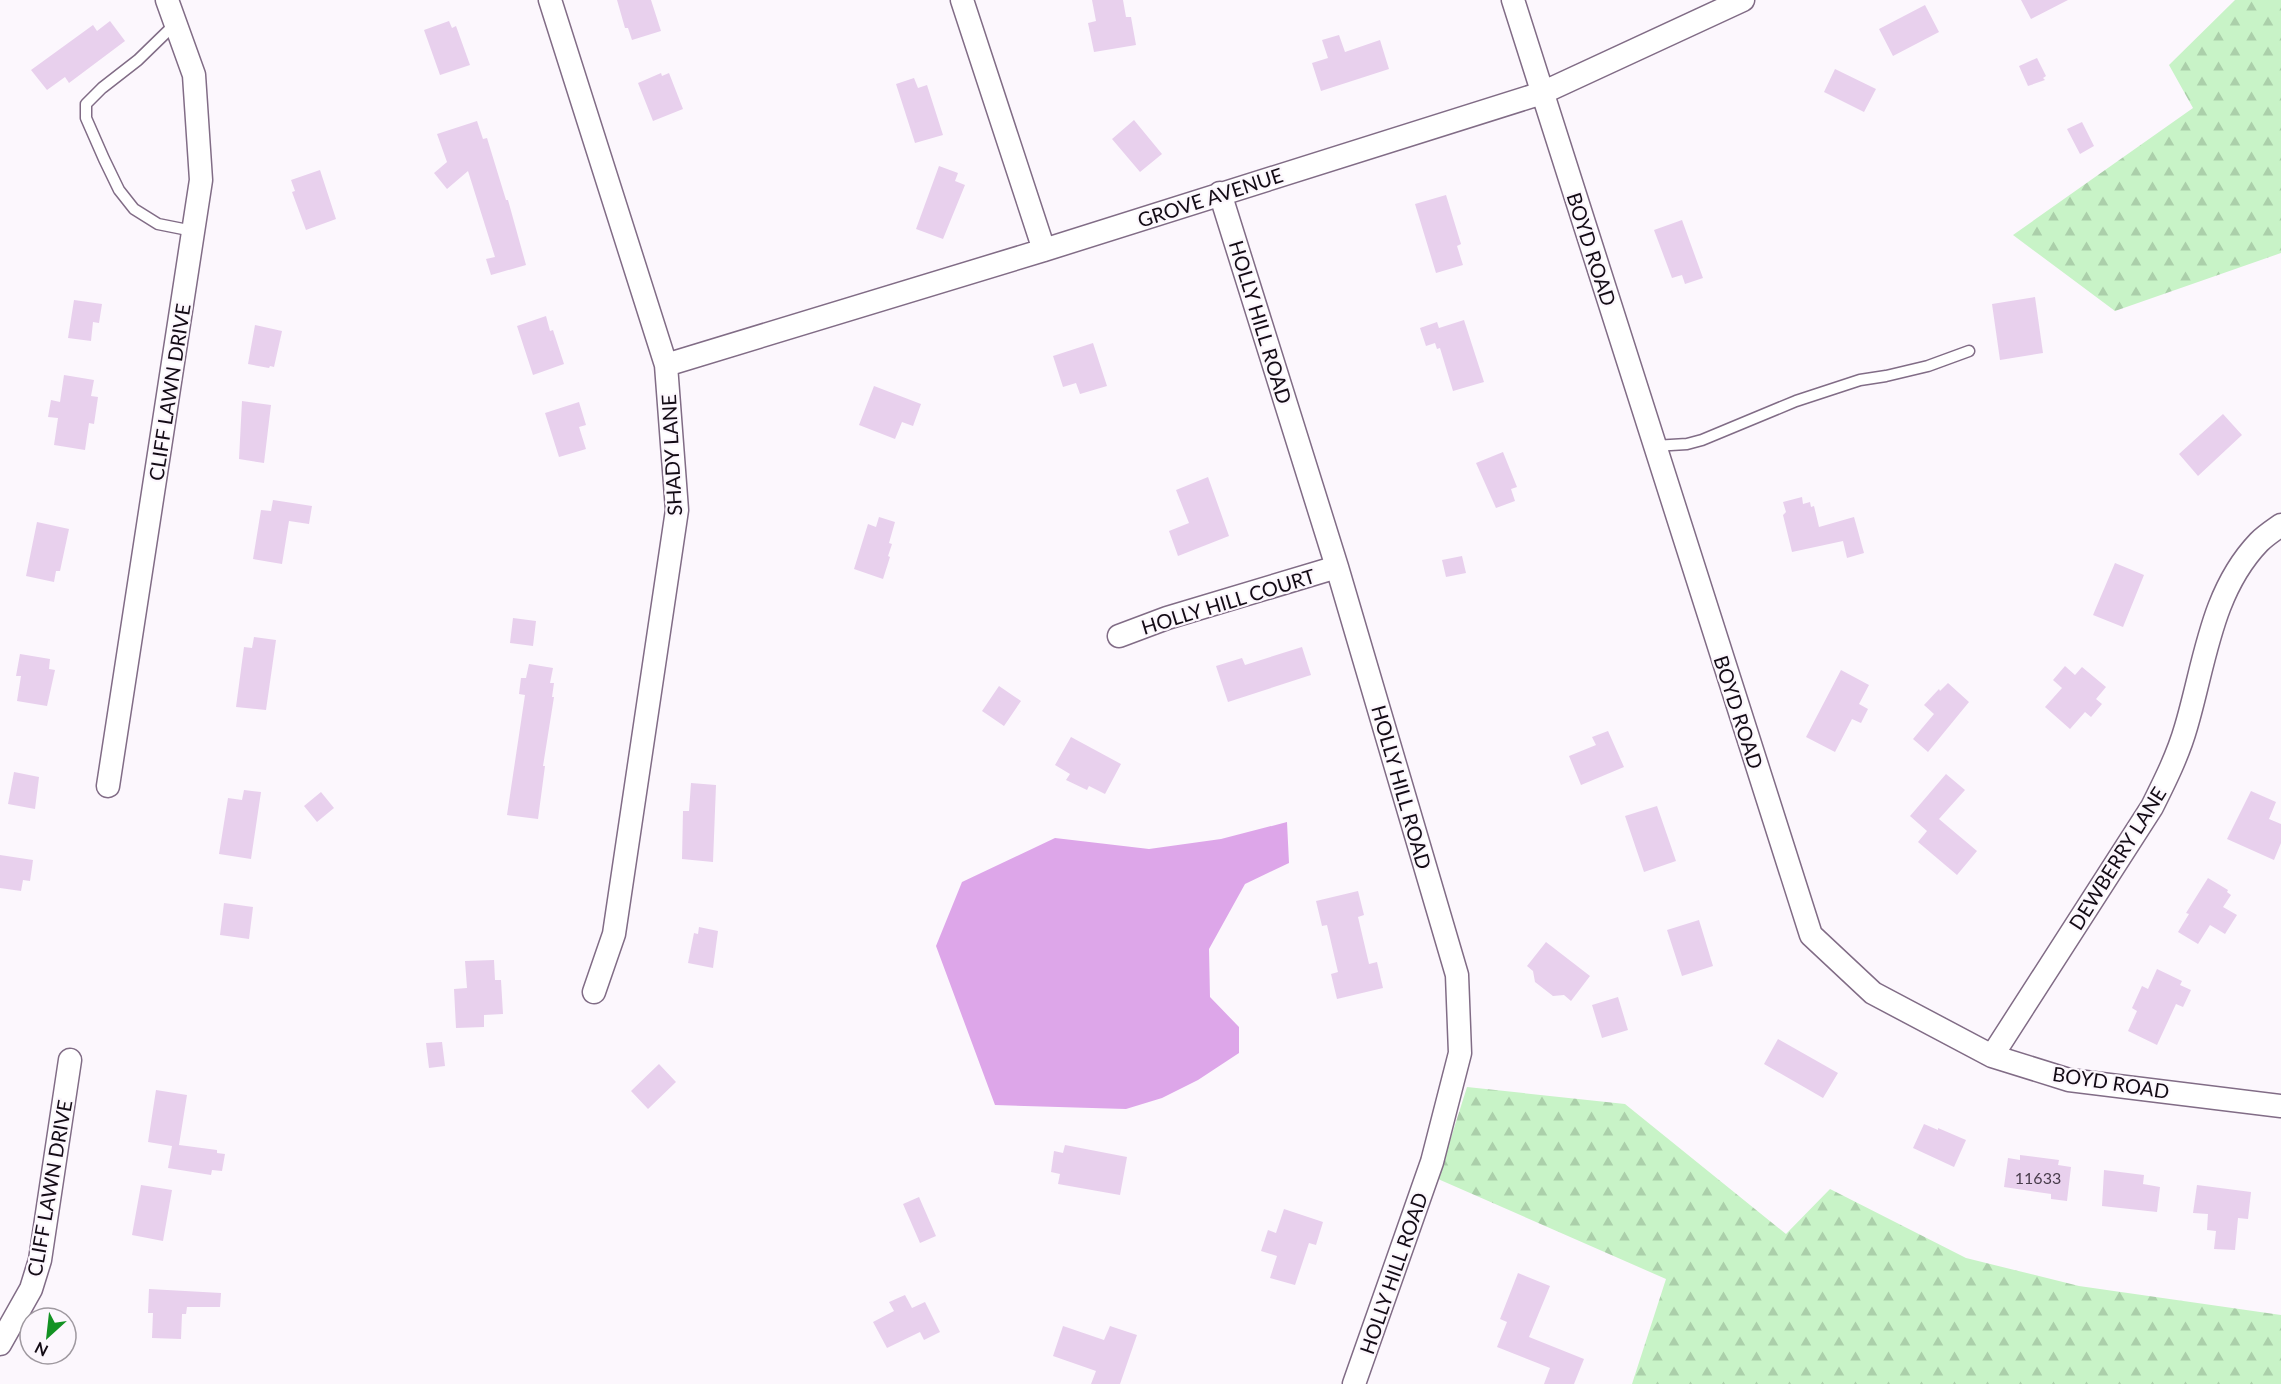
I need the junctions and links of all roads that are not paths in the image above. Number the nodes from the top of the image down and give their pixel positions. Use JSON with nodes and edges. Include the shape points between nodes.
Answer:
{"nodes":[{"id":1,"x":166,"y":0,"type":"edge"},
{"id":2,"x":550,"y":0,"type":"edge"},
{"id":3,"x":962,"y":0,"type":"edge"},
{"id":4,"x":1513,"y":0,"type":"edge"},
{"id":5,"x":1743,"y":0,"type":"edge"},
{"id":6,"x":175,"y":24,"type":"junction"},
{"id":7,"x":1542,"y":93,"type":"junction"},
{"id":8,"x":1220,"y":193,"type":"junction"},
{"id":9,"x":194,"y":231,"type":"junction"},
{"id":10,"x":1044,"y":250,"type":"junction"},
{"id":11,"x":1969,"y":351,"type":"dead end"},
{"id":12,"x":666,"y":365,"type":"junction"},
{"id":13,"x":1654,"y":446,"type":"junction"},
{"id":14,"x":2281,"y":525,"type":"edge"},
{"id":15,"x":1337,"y":567,"type":"junction"},
{"id":16,"x":1119,"y":636,"type":"dead end"},
{"id":17,"x":108,"y":786,"type":"dead end"},
{"id":18,"x":594,"y":992,"type":"dead end"},
{"id":19,"x":1992,"y":1056,"type":"junction"},
{"id":20,"x":70,"y":1060,"type":"dead end"},
{"id":21,"x":2281,"y":1106,"type":"edge"},
{"id":22,"x":0,"y":1344,"type":"edge"},
{"id":23,"x":1354,"y":1384,"type":"edge"}],
"edges":[{"from":1,"to":6,"type":"street","name":"CLIFF LAWN DRIVE"},
{"from":2,"to":12,"type":"street","name":"SHADY LANE"},
{"from":3,"to":10,"type":"street"},
{"from":4,"to":7,"type":"street","name":"BOYD ROAD"},
{"from":5,"to":7,"type":"street","name":"GROVE AVENUE"},
{"from":6,"to":9,"type":"street","name":"CLIFF LAWN DRIVE","via":[[194,75],[201,180]]},
{"from":6,"to":9,"type":"lane","via":[[86,104],[86,118],[119,190],[134,209],[158,224]]},
{"from":7,"to":8,"type":"street","name":"GROVE AVENUE"},
{"from":7,"to":13,"type":"street","name":"BOYD ROAD"},
{"from":8,"to":10,"type":"street","name":"GROVE AVENUE"},
{"from":8,"to":15,"type":"street","name":"HOLLY HILL ROAD"},
{"from":9,"to":17,"type":"street","name":"CLIFF LAWN DRIVE"},
{"from":10,"to":12,"type":"street","name":"GROVE AVENUE"},
{"from":11,"to":13,"type":"lane","via":[[1928,366],[1860,380],[1796,401],[1702,440]]},
{"from":12,"to":18,"type":"street","name":"SHADY LANE","via":[[677,510],[614,934]]},
{"from":13,"to":19,"type":"street","name":"BOYD ROAD","via":[[1811,935],[1873,993]]},
{"from":14,"to":19,"type":"street","name":"DEWBERRY LANE","via":[[2260,541],[2225,592],[2213,621],[2186,728],[2152,807]]},
{"from":15,"to":16,"type":"street","name":"HOLLY HILL COURT"},
{"from":15,"to":23,"type":"street","name":"HOLLY HILL ROAD","via":[[1457,975],[1460,1053],[1431,1162]]},
{"from":19,"to":21,"type":"street","name":"BOYD ROAD","via":[[2069,1080]]},
{"from":20,"to":22,"type":"street","name":"CLIFF LAWN DRIVE","via":[[40,1260],[31,1289]]}]}
